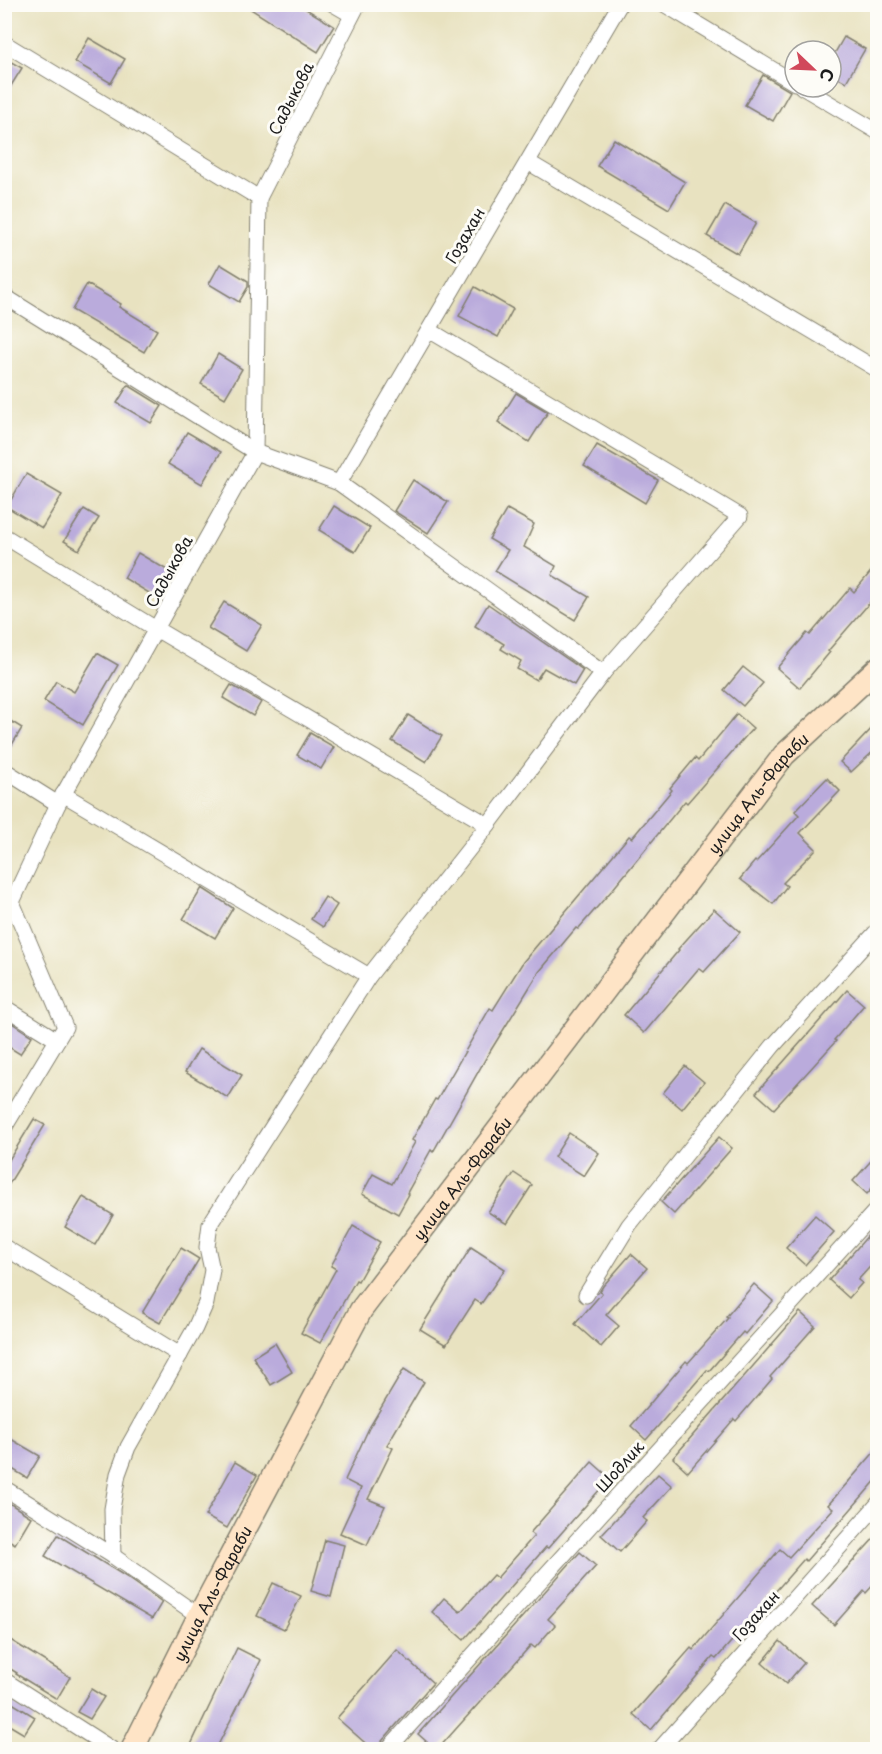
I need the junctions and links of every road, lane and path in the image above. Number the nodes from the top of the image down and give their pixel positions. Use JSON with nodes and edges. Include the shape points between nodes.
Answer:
{"nodes":[{"id":1,"x":333,"y":4,"type":"edge"},
{"id":2,"x":620,"y":4,"type":"edge"},
{"id":3,"x":664,"y":4,"type":"edge"},
{"id":4,"x":355,"y":10,"type":"edge"},
{"id":5,"x":4,"y":43,"type":"edge"},
{"id":6,"x":783,"y":76,"type":"edge"},
{"id":7,"x":822,"y":99,"type":"edge"},
{"id":8,"x":878,"y":132,"type":"edge"},
{"id":9,"x":528,"y":162,"type":"junction"},
{"id":10,"x":259,"y":198,"type":"junction"},
{"id":11,"x":4,"y":296,"type":"edge"},
{"id":12,"x":429,"y":330,"type":"junction"},
{"id":13,"x":878,"y":370,"type":"edge"},
{"id":14,"x":255,"y":452,"type":"junction"},
{"id":15,"x":339,"y":483,"type":"junction"},
{"id":16,"x":4,"y":536,"type":"edge"},
{"id":17,"x":156,"y":629,"type":"junction"},
{"id":18,"x":878,"y":668,"type":"edge"},
{"id":19,"x":603,"y":673,"type":"junction"},
{"id":20,"x":4,"y":770,"type":"edge"},
{"id":21,"x":60,"y":799,"type":"junction"},
{"id":22,"x":488,"y":825,"type":"junction"},
{"id":23,"x":878,"y":930,"type":"edge"},
{"id":24,"x":369,"y":976,"type":"junction"},
{"id":25,"x":4,"y":1007,"type":"edge"},
{"id":26,"x":57,"y":1040,"type":"junction"},
{"id":27,"x":4,"y":1128,"type":"edge"},
{"id":28,"x":878,"y":1208,"type":"edge"},
{"id":29,"x":4,"y":1247,"type":"edge"},
{"id":30,"x":586,"y":1295,"type":"dead end"},
{"id":31,"x":180,"y":1355,"type":"junction"},
{"id":32,"x":4,"y":1488,"type":"edge"},
{"id":33,"x":878,"y":1504,"type":"edge"},
{"id":34,"x":113,"y":1556,"type":"junction"},
{"id":35,"x":199,"y":1616,"type":"junction"},
{"id":36,"x":4,"y":1680,"type":"edge"},
{"id":37,"x":113,"y":1749,"type":"edge"},
{"id":38,"x":132,"y":1749,"type":"edge"},
{"id":39,"x":387,"y":1749,"type":"edge"},
{"id":40,"x":659,"y":1749,"type":"edge"}],
"edges":[{"from":1,"to":4,"type":"street"},
{"from":2,"to":9,"type":"street","name":"Гозахан"},
{"from":3,"to":6,"type":"street"},
{"from":4,"to":10,"type":"street","name":"Садыкова"},
{"from":5,"to":10,"type":"street"},
{"from":7,"to":8,"type":"street"},
{"from":9,"to":12,"type":"street","name":"Гозахан"},
{"from":9,"to":13,"type":"street"},
{"from":10,"to":14,"type":"street","name":"Садыкова"},
{"from":11,"to":14,"type":"street"},
{"from":12,"to":15,"type":"street","name":"Гозахан"},
{"from":12,"to":19,"type":"street","via":[[740,516]]},
{"from":14,"to":15,"type":"street"},
{"from":14,"to":17,"type":"street","name":"Садыкова"},
{"from":15,"to":19,"type":"street"},
{"from":16,"to":17,"type":"street"},
{"from":17,"to":21,"type":"street","name":"Садыкова"},
{"from":17,"to":22,"type":"street"},
{"from":18,"to":35,"type":"main road","name":"улица Аль-Фараби","via":[[784,756],[361,1310]]},
{"from":19,"to":22,"type":"street"},
{"from":20,"to":21,"type":"street"},
{"from":21,"to":24,"type":"street"},
{"from":21,"to":26,"type":"street","name":"Садыкова","via":[[12,902],[65,1027]]},
{"from":22,"to":24,"type":"street"},
{"from":23,"to":30,"type":"street","via":[[773,1046],[629,1225]]},
{"from":24,"to":31,"type":"street","via":[[210,1224],[207,1247],[212,1270],[206,1303]]},
{"from":25,"to":26,"type":"street"},
{"from":26,"to":27,"type":"street","name":"Садыкова"},
{"from":28,"to":39,"type":"street","name":"Шодлик"},
{"from":29,"to":31,"type":"street"},
{"from":31,"to":34,"type":"street","via":[[128,1447],[118,1474],[112,1509]]},
{"from":32,"to":34,"type":"street"},
{"from":33,"to":40,"type":"street","name":"Гозахан"},
{"from":34,"to":35,"type":"street"},
{"from":35,"to":38,"type":"main road","name":"улица Аль-Фараби"},
{"from":36,"to":37,"type":"street"}]}
